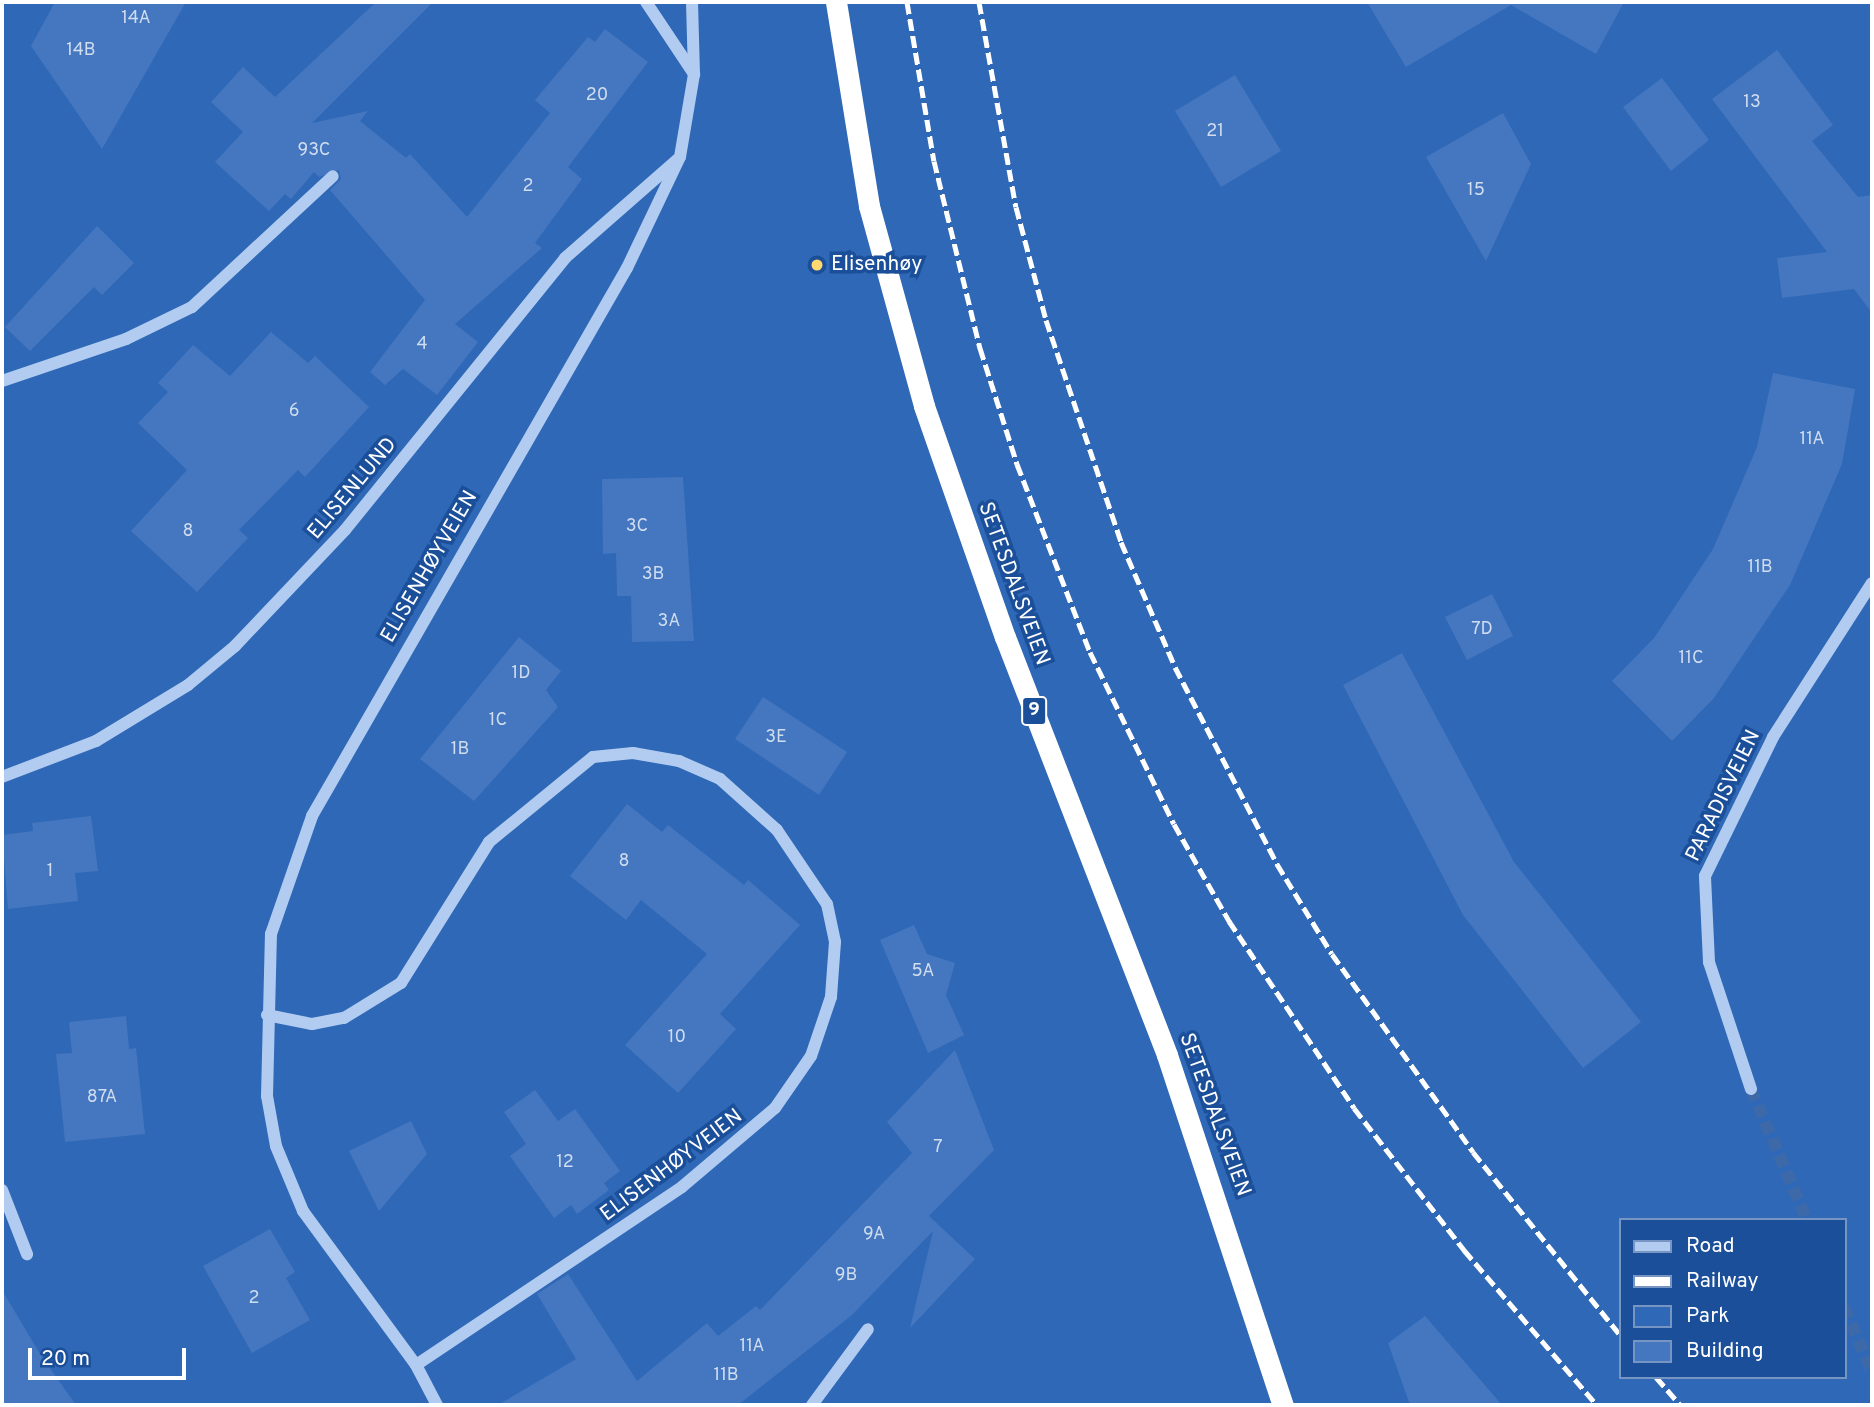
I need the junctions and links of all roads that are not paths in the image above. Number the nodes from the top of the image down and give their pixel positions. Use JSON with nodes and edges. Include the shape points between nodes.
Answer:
{"nodes":[{"id":1,"x":646,"y":2,"type":"edge"},
{"id":2,"x":692,"y":2,"type":"edge"},
{"id":3,"x":836,"y":2,"type":"edge"},
{"id":4,"x":694,"y":74,"type":"junction"},
{"id":5,"x":680,"y":157,"type":"junction"},
{"id":6,"x":333,"y":176,"type":"dead end"},
{"id":7,"x":2,"y":381,"type":"edge"},
{"id":8,"x":1872,"y":583,"type":"edge"},
{"id":9,"x":2,"y":777,"type":"edge"},
{"id":10,"x":267,"y":1015,"type":"junction"},
{"id":11,"x":1751,"y":1089,"type":"tunnel mouth"},
{"id":12,"x":2,"y":1190,"type":"edge"},
{"id":13,"x":27,"y":1254,"type":"dead end"},
{"id":14,"x":868,"y":1329,"type":"dead end"},
{"id":15,"x":416,"y":1365,"type":"junction"},
{"id":16,"x":437,"y":1405,"type":"edge"},
{"id":17,"x":812,"y":1405,"type":"edge"},
{"id":18,"x":1283,"y":1405,"type":"edge"}],
"edges":[{"from":1,"to":4,"type":"street"},
{"from":2,"to":4,"type":"street","name":"ELISENHØYVEIEN"},
{"from":3,"to":18,"type":"highway","name":"SETESDALSVEIEN","number":"9","via":[[869,206],[924,406],[1005,637],[1167,1055]]},
{"from":4,"to":5,"type":"street","name":"ELISENHØYVEIEN"},
{"from":5,"to":9,"type":"street","name":"ELISENLUND","via":[[565,257],[345,530],[235,646],[188,685],[96,741]]},
{"from":5,"to":10,"type":"street","name":"ELISENHØYVEIEN","via":[[627,268],[312,816],[271,934]]},
{"from":6,"to":7,"type":"street","via":[[192,307],[126,339]]},
{"from":8,"to":11,"type":"street","name":"PARADISVEIEN","via":[[1773,737],[1705,876],[1709,962]]},
{"from":10,"to":15,"type":"street","name":"ELISENHØYVEIEN","via":[[267,1096],[276,1146],[303,1210]]},
{"from":10,"to":15,"type":"street","name":"ELISENHØYVEIEN","via":[[312,1024],[344,1018],[401,984],[489,842],[593,757],[656,757],[720,779],[777,830],[827,904],[835,942],[831,997],[811,1056],[775,1108],[682,1187]]},
{"from":12,"to":13,"type":"street"},
{"from":14,"to":17,"type":"street"},
{"from":15,"to":16,"type":"street","name":"ELISENHØYVEIEN"}]}
